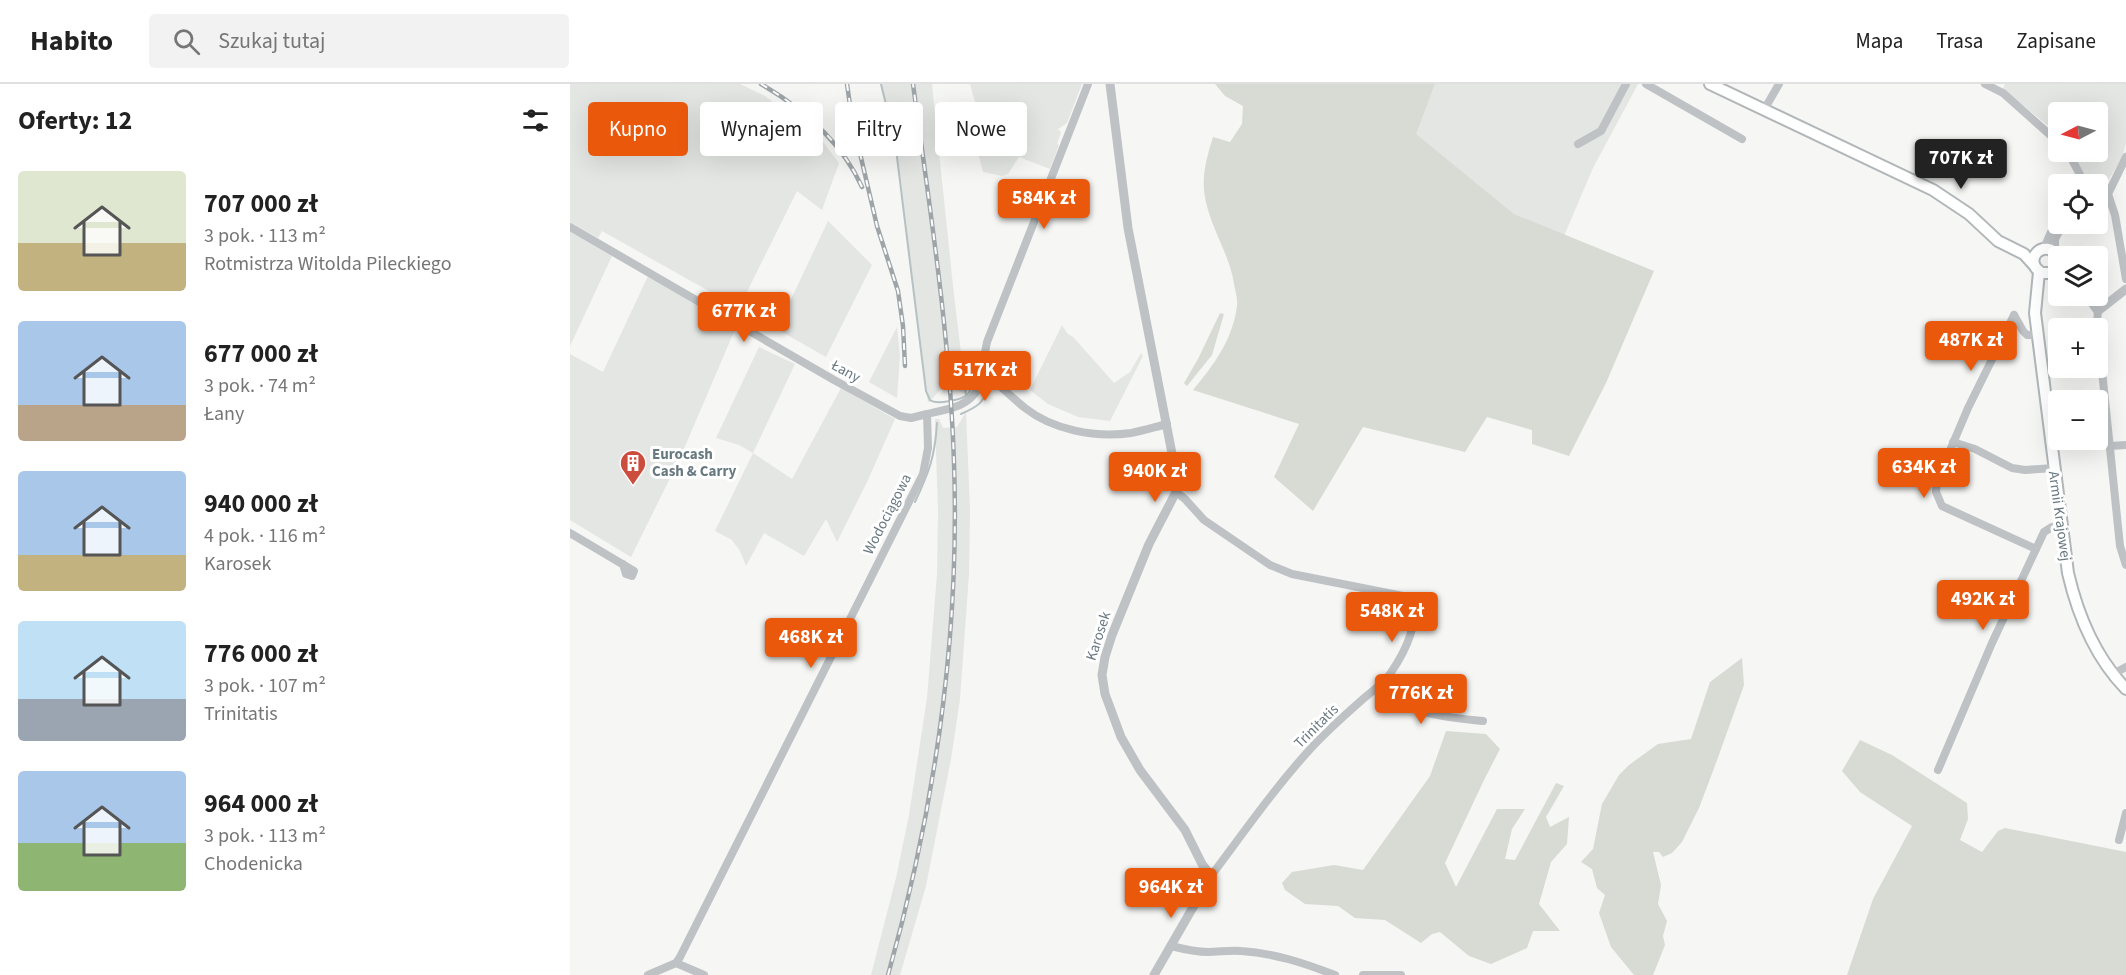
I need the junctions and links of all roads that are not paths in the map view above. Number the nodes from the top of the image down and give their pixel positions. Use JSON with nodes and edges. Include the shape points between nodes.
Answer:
{"nodes":[{"id":1,"x":1088,"y":84,"type":"edge"},
{"id":2,"x":1110,"y":84,"type":"edge"},
{"id":3,"x":1626,"y":84,"type":"edge"},
{"id":4,"x":1646,"y":84,"type":"edge"},
{"id":5,"x":1710,"y":84,"type":"edge"},
{"id":6,"x":1779,"y":84,"type":"edge"},
{"id":7,"x":1984,"y":84,"type":"edge"},
{"id":8,"x":1764,"y":110,"type":"junction"},
{"id":9,"x":2048,"y":133,"type":"edge"},
{"id":10,"x":1742,"y":139,"type":"dead end"},
{"id":11,"x":1578,"y":144,"type":"dead end"},
{"id":12,"x":2126,"y":157,"type":"edge"},
{"id":13,"x":2108,"y":194,"type":"joint"},
{"id":14,"x":570,"y":227,"type":"edge"},
{"id":15,"x":1987,"y":230,"type":"junction"},
{"id":16,"x":2050,"y":234,"type":"edge"},
{"id":17,"x":2042,"y":249,"type":"junction"},
{"id":18,"x":2048,"y":251,"type":"edge"},
{"id":19,"x":2048,"y":270,"type":"edge"},
{"id":20,"x":2126,"y":279,"type":"edge"},
{"id":21,"x":2126,"y":289,"type":"edge"},
{"id":22,"x":2094,"y":306,"type":"edge"},
{"id":23,"x":2098,"y":311,"type":"junction"},
{"id":24,"x":2037,"y":332,"type":"junction"},
{"id":25,"x":982,"y":371,"type":"junction"},
{"id":26,"x":927,"y":414,"type":"junction"},
{"id":27,"x":1167,"y":424,"type":"junction"},
{"id":28,"x":1953,"y":442,"type":"junction"},
{"id":29,"x":2126,"y":445,"type":"edge"},
{"id":30,"x":2110,"y":446,"type":"junction"},
{"id":31,"x":2054,"y":468,"type":"junction"},
{"id":32,"x":1176,"y":492,"type":"junction"},
{"id":33,"x":2060,"y":526,"type":"junction"},
{"id":34,"x":570,"y":533,"type":"edge"},
{"id":35,"x":2036,"y":549,"type":"junction"},
{"id":36,"x":623,"y":564,"type":"dead end"},
{"id":37,"x":2126,"y":565,"type":"edge"},
{"id":38,"x":2126,"y":667,"type":"edge"},
{"id":39,"x":2113,"y":674,"type":"junction"},
{"id":40,"x":1380,"y":685,"type":"junction"},
{"id":41,"x":2126,"y":689,"type":"edge"},
{"id":42,"x":1483,"y":721,"type":"dead end"},
{"id":43,"x":1938,"y":770,"type":"dead end"},
{"id":44,"x":2126,"y":813,"type":"edge"},
{"id":45,"x":2119,"y":840,"type":"dead end"},
{"id":46,"x":1211,"y":876,"type":"junction"},
{"id":47,"x":1171,"y":946,"type":"junction"},
{"id":48,"x":676,"y":963,"type":"junction"},
{"id":49,"x":648,"y":975,"type":"edge"},
{"id":50,"x":704,"y":975,"type":"edge"},
{"id":51,"x":1154,"y":975,"type":"edge"},
{"id":52,"x":1335,"y":975,"type":"edge"},
{"id":53,"x":1363,"y":975,"type":"edge"},
{"id":54,"x":1401,"y":975,"type":"edge"}],
"edges":[{"from":1,"to":25,"type":"street","via":[[990,333]]},
{"from":2,"to":27,"type":"street","via":[[1128,228]]},
{"from":3,"to":11,"type":"street","via":[[1601,131]]},
{"from":4,"to":10,"type":"street"},
{"from":5,"to":8,"type":"main road"},
{"from":6,"to":8,"type":"street"},
{"from":7,"to":9,"type":"street","via":[[2003,93]]},
{"from":8,"to":15,"type":"main road","via":[[1933,190]]},
{"from":12,"to":13,"type":"street"},
{"from":13,"to":20,"type":"street"},
{"from":14,"to":26,"type":"street","name":"Łany","via":[[900,416]]},
{"from":15,"to":17,"type":"main road","via":[[2026,249]]},
{"from":15,"to":19,"type":"main road","via":[[1998,241]]},
{"from":16,"to":17,"type":"street"},
{"from":17,"to":18,"type":"main road"},
{"from":17,"to":19,"type":"main road","via":[[2034,257]]},
{"from":19,"to":24,"type":"main road","name":"Armii Krajowej","via":[[2036,291]]},
{"from":21,"to":23,"type":"street"},
{"from":22,"to":23,"type":"street"},
{"from":23,"to":30,"type":"street"},
{"from":24,"to":28,"type":"street","via":[[2027,335],[2014,315]]},
{"from":24,"to":31,"type":"main road","name":"Armii Krajowej"},
{"from":25,"to":26,"type":"street","via":[[978,389],[969,400]]},
{"from":25,"to":27,"type":"street","via":[[1025,408],[1063,428],[1116,434]]},
{"from":26,"to":48,"type":"street","name":"Wodociągowa","via":[[928,448],[923,474]]},
{"from":27,"to":32,"type":"street"},
{"from":28,"to":31,"type":"street","via":[[2012,468]]},
{"from":28,"to":35,"type":"street","via":[[1935,492],[1942,506]]},
{"from":29,"to":30,"type":"street"},
{"from":30,"to":37,"type":"street","via":[[2120,546]]},
{"from":31,"to":33,"type":"main road","name":"Armii Krajowej"},
{"from":32,"to":40,"type":"street","name":"Trinitatis","via":[[1204,520],[1270,565],[1292,574],[1403,596],[1410,601],[1414,621],[1389,676]]},
{"from":32,"to":46,"type":"street","name":"Karosek","via":[[1149,544],[1112,635],[1102,675],[1121,737],[1140,770],[1185,830]]},
{"from":33,"to":35,"type":"street","via":[[2044,532]]},
{"from":33,"to":39,"type":"main road","name":"Armii Krajowej","via":[[2077,606],[2087,633]]},
{"from":34,"to":36,"type":"street"},
{"from":35,"to":43,"type":"street"},
{"from":38,"to":39,"type":"street"},
{"from":39,"to":41,"type":"main road","name":"Armii Krajowej"},
{"from":40,"to":42,"type":"street","via":[[1399,702],[1423,712]]},
{"from":40,"to":46,"type":"street","name":"Trinitatis","via":[[1313,746]]},
{"from":44,"to":45,"type":"street"},
{"from":46,"to":47,"type":"street"},
{"from":47,"to":51,"type":"street"},
{"from":47,"to":52,"type":"street","via":[[1207,952],[1263,952]]},
{"from":48,"to":49,"type":"street"},
{"from":48,"to":50,"type":"street"},
{"from":53,"to":54,"type":"street"}]}
